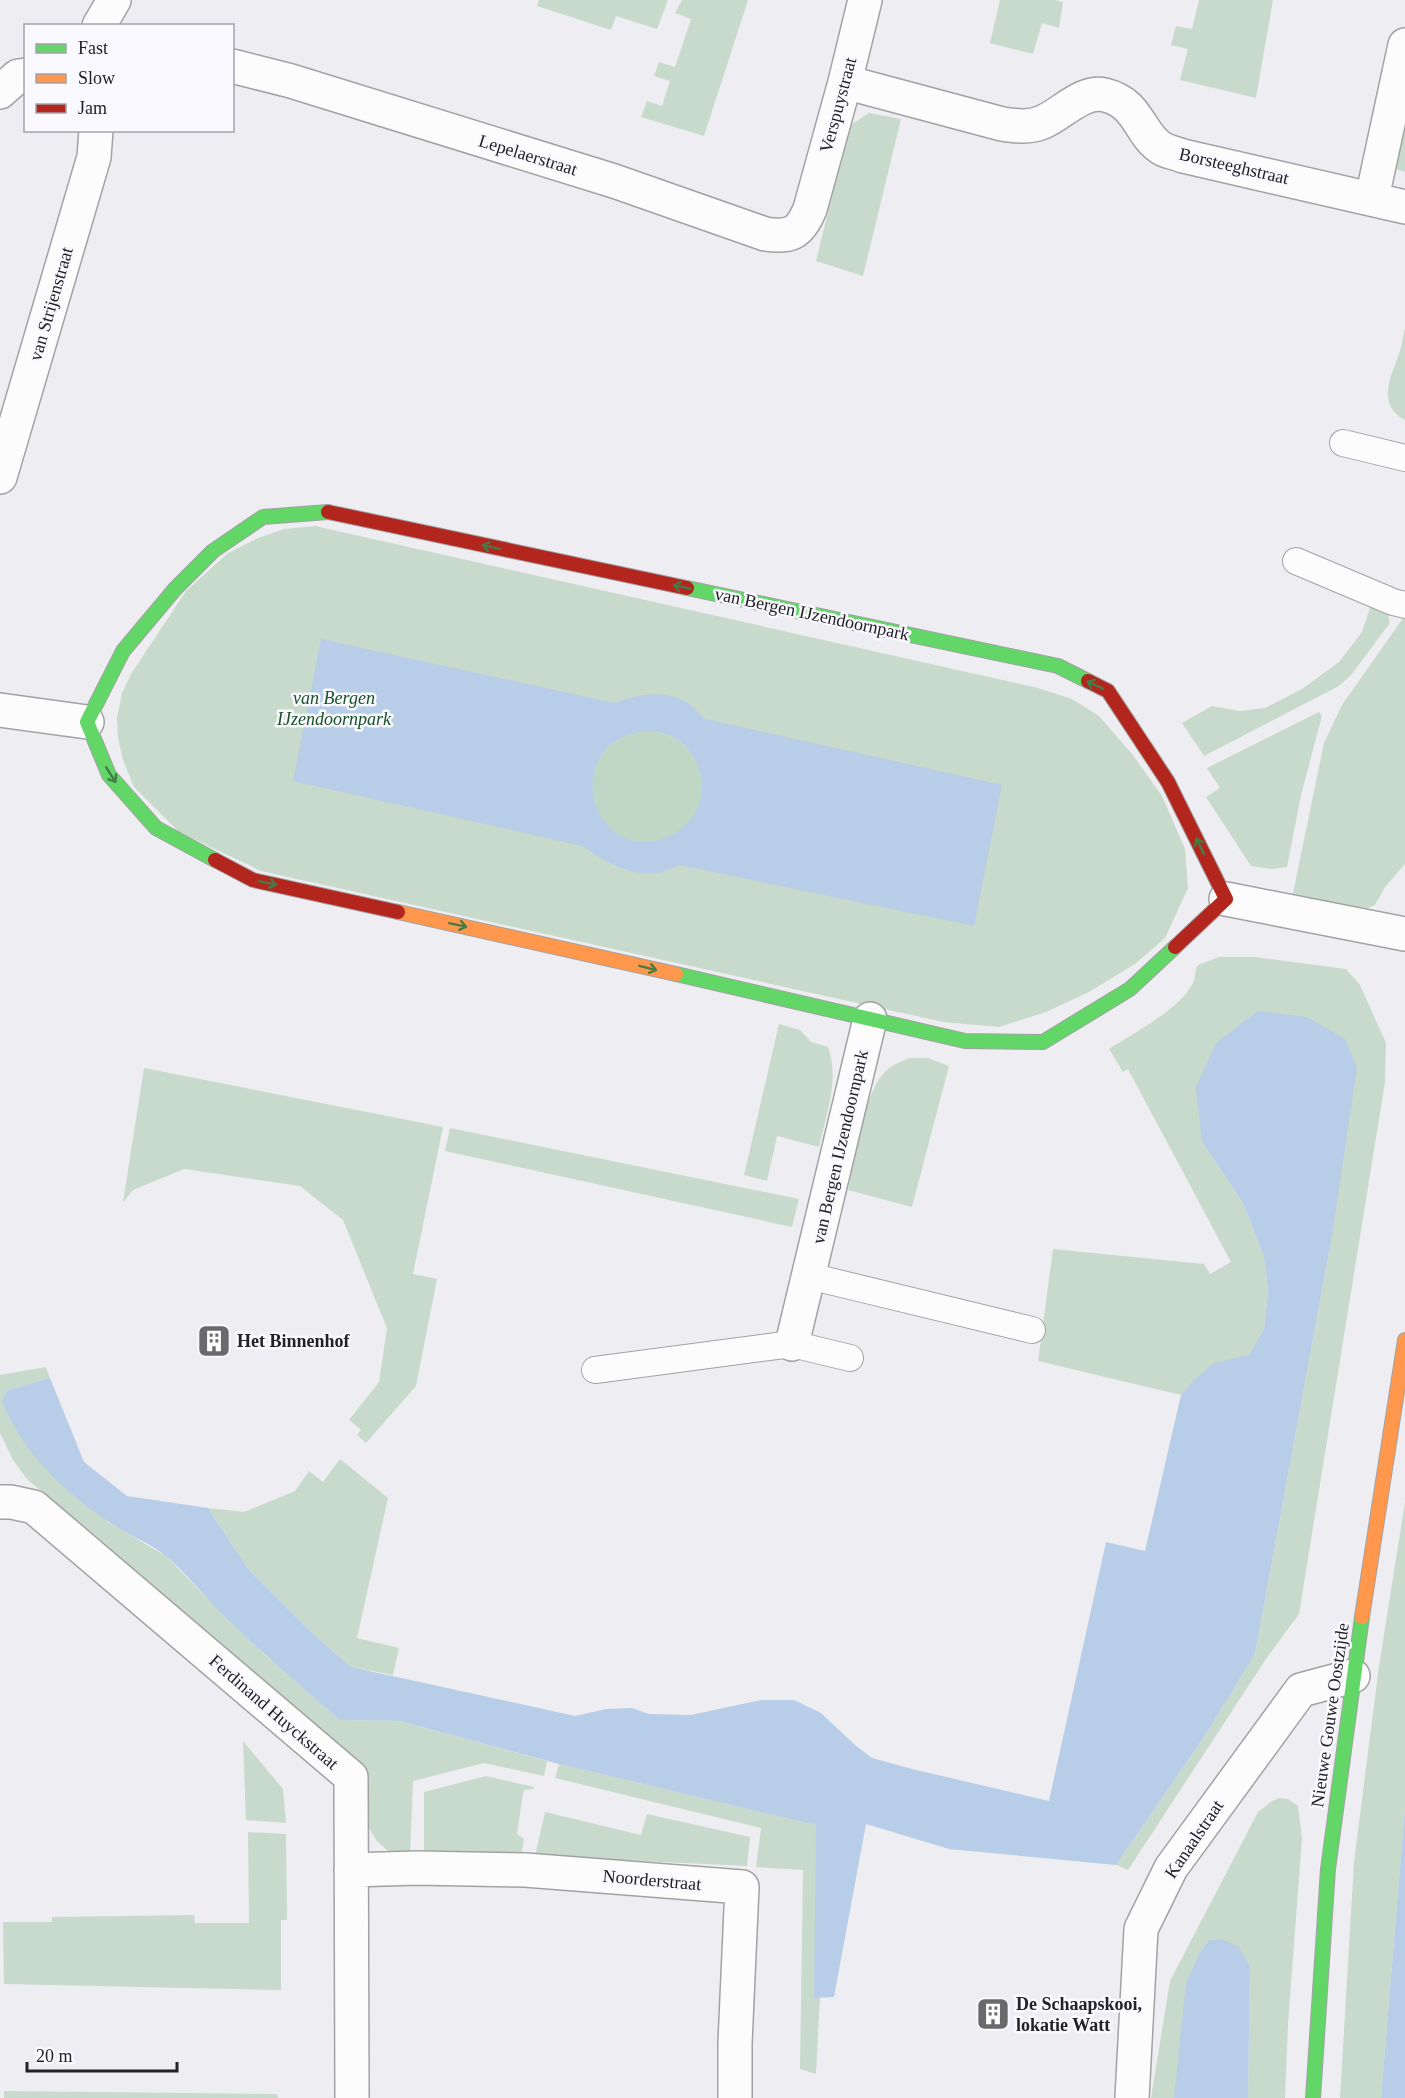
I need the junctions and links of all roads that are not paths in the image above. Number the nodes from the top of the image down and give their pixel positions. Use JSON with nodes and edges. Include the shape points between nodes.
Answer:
{"nodes":[{"id":1,"x":114,"y":0,"type":"edge"},
{"id":2,"x":865,"y":0,"type":"edge"},
{"id":3,"x":100,"y":24,"type":"edge"},
{"id":4,"x":1405,"y":45,"type":"edge"},
{"id":5,"x":234,"y":67,"type":"edge"},
{"id":6,"x":24,"y":75,"type":"edge"},
{"id":7,"x":845,"y":82,"type":"junction"},
{"id":8,"x":0,"y":92,"type":"edge"},
{"id":9,"x":96,"y":132,"type":"edge"},
{"id":10,"x":1372,"y":198,"type":"junction"},
{"id":11,"x":1405,"y":207,"type":"edge"},
{"id":12,"x":810,"y":209,"type":"joint"},
{"id":13,"x":1342,"y":443,"type":"dead end"},
{"id":14,"x":1405,"y":458,"type":"edge"},
{"id":15,"x":0,"y":477,"type":"edge"},
{"id":16,"x":1296,"y":561,"type":"dead end"},
{"id":17,"x":1405,"y":605,"type":"edge"},
{"id":18,"x":0,"y":710,"type":"edge"},
{"id":19,"x":87,"y":722,"type":"junction"},
{"id":20,"x":1226,"y":899,"type":"junction"},
{"id":21,"x":1405,"y":934,"type":"edge"},
{"id":22,"x":870,"y":1019,"type":"junction"},
{"id":23,"x":809,"y":1276,"type":"junction"},
{"id":24,"x":1032,"y":1330,"type":"dead end"},
{"id":25,"x":1405,"y":1340,"type":"edge"},
{"id":26,"x":792,"y":1344,"type":"junction"},
{"id":27,"x":850,"y":1358,"type":"dead end"},
{"id":28,"x":595,"y":1370,"type":"dead end"},
{"id":29,"x":0,"y":1502,"type":"edge"},
{"id":30,"x":1353,"y":1676,"type":"junction"},
{"id":31,"x":351,"y":1870,"type":"junction"},
{"id":32,"x":352,"y":2098,"type":"edge"},
{"id":33,"x":735,"y":2098,"type":"edge"},
{"id":34,"x":1132,"y":2098,"type":"edge"},
{"id":35,"x":1313,"y":2098,"type":"edge"}],
"edges":[{"from":1,"to":3,"type":"street"},
{"from":2,"to":7,"type":"street","name":"Verspuystraat"},
{"from":4,"to":10,"type":"street"},
{"from":5,"to":12,"type":"street","name":"Lepelaerstraat","via":[[614,181],[765,234],[792,234],[804,224]]},
{"from":6,"to":8,"type":"street"},
{"from":7,"to":10,"type":"street","name":"Borsteeghstraat","via":[[1022,127],[1042,123],[1084,97],[1104,95],[1134,112],[1161,148]]},
{"from":7,"to":12,"type":"street","name":"Verspuystraat"},
{"from":9,"to":15,"type":"street","name":"van Strijenstraat","via":[[94,157]]},
{"from":10,"to":11,"type":"street","name":"Borsteeghstraat"},
{"from":13,"to":14,"type":"lane"},
{"from":16,"to":17,"type":"lane"},
{"from":18,"to":19,"type":"street"},
{"from":20,"to":19,"type":"street","name":"van Bergen IJzendoornpark","one_way":true,"via":[[1168,782],[1108,691],[1058,666],[328,512],[263,517],[213,551],[123,651]]},
{"from":19,"to":22,"type":"street","one_way":true,"via":[[110,776],[156,828],[253,880]]},
{"from":20,"to":21,"type":"street"},
{"from":20,"to":22,"type":"street","via":[[1130,989],[1043,1042],[965,1041]]},
{"from":22,"to":23,"type":"street","name":"van Bergen IJzendoornpark"},
{"from":23,"to":24,"type":"lane"},
{"from":23,"to":26,"type":"street","name":"van Bergen IJzendoornpark"},
{"from":25,"to":30,"type":"street","name":"Nieuwe Gouwe Oostzijde"},
{"from":26,"to":27,"type":"lane"},
{"from":26,"to":28,"type":"lane"},
{"from":29,"to":31,"type":"street","name":"Ferdinand Huyckstraat","via":[[34,1507],[351,1778]]},
{"from":30,"to":34,"type":"street","name":"Kanaalstraat","via":[[1301,1690],[1171,1868],[1141,1929]]},
{"from":30,"to":35,"type":"street","name":"Nieuwe Gouwe Oostzijde","via":[[1328,1869]]},
{"from":31,"to":32,"type":"street","name":"Ferdinand Huyckstraat"},
{"from":31,"to":33,"type":"street","name":"Noorderstraat","via":[[525,1870],[742,1887]]}]}
